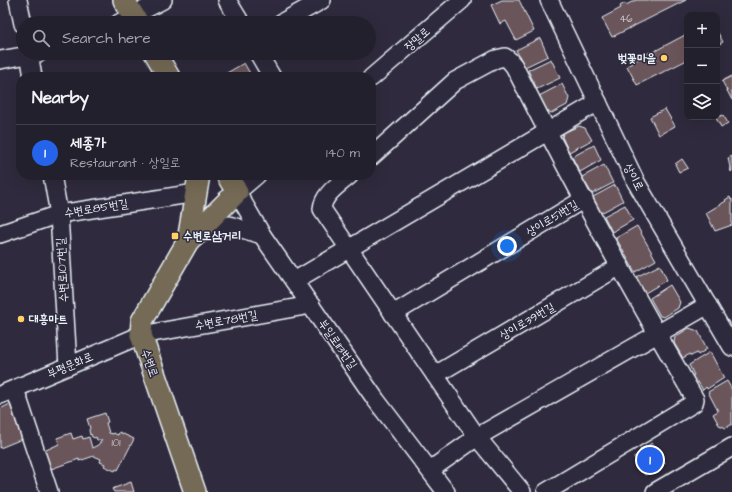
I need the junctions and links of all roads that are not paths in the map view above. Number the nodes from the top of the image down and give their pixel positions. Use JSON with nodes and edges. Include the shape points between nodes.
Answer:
{"nodes":[{"id":1,"x":18,"y":0,"type":"edge"},
{"id":2,"x":163,"y":0,"type":"edge"},
{"id":3,"x":227,"y":0,"type":"edge"},
{"id":4,"x":322,"y":0,"type":"edge"},
{"id":5,"x":462,"y":0,"type":"edge"},
{"id":6,"x":549,"y":0,"type":"edge"},
{"id":7,"x":21,"y":16,"type":"edge"},
{"id":8,"x":129,"y":16,"type":"edge"},
{"id":9,"x":236,"y":16,"type":"edge"},
{"id":10,"x":294,"y":16,"type":"edge"},
{"id":11,"x":16,"y":57,"type":"edge"},
{"id":12,"x":0,"y":60,"type":"edge"},
{"id":13,"x":32,"y":60,"type":"edge"},
{"id":14,"x":159,"y":60,"type":"edge"},
{"id":15,"x":262,"y":60,"type":"edge"},
{"id":16,"x":33,"y":72,"type":"edge"},
{"id":17,"x":166,"y":72,"type":"edge"},
{"id":18,"x":269,"y":72,"type":"edge"},
{"id":19,"x":376,"y":74,"type":"edge"},
{"id":20,"x":598,"y":102,"type":"junction"},
{"id":21,"x":547,"y":132,"type":"junction"},
{"id":22,"x":376,"y":152,"type":"edge"},
{"id":23,"x":53,"y":180,"type":"edge"},
{"id":24,"x":345,"y":180,"type":"edge"},
{"id":25,"x":232,"y":183,"type":"edge"},
{"id":26,"x":197,"y":184,"type":"edge"},
{"id":27,"x":584,"y":199,"type":"junction"},
{"id":28,"x":59,"y":214,"type":"junction"},
{"id":29,"x":0,"y":234,"type":"edge"},
{"id":30,"x":262,"y":235,"type":"junction"},
{"id":31,"x":188,"y":242,"type":"junction"},
{"id":32,"x":348,"y":249,"type":"junction"},
{"id":33,"x":620,"y":266,"type":"junction"},
{"id":34,"x":294,"y":281,"type":"junction"},
{"id":35,"x":310,"y":305,"type":"junction"},
{"id":36,"x":708,"y":305,"type":"junction"},
{"id":37,"x":393,"y":314,"type":"junction"},
{"id":38,"x":658,"y":334,"type":"junction"},
{"id":39,"x":141,"y":335,"type":"junction"},
{"id":40,"x":732,"y":347,"type":"edge"},
{"id":41,"x":68,"y":366,"type":"junction"},
{"id":42,"x":435,"y":375,"type":"junction"},
{"id":43,"x":7,"y":392,"type":"edge"},
{"id":44,"x":477,"y":438,"type":"junction"},
{"id":45,"x":732,"y":447,"type":"edge"},
{"id":46,"x":430,"y":470,"type":"junction"},
{"id":47,"x":441,"y":491,"type":"edge"},
{"id":48,"x":49,"y":492,"type":"edge"},
{"id":49,"x":194,"y":492,"type":"edge"},
{"id":50,"x":522,"y":492,"type":"edge"},
{"id":51,"x":546,"y":492,"type":"edge"},
{"id":52,"x":655,"y":492,"type":"edge"}],
"edges":[{"from":1,"to":7,"type":"street"},
{"from":2,"to":8,"type":"street"},
{"from":3,"to":9,"type":"street"},
{"from":4,"to":10,"type":"street"},
{"from":5,"to":19,"type":"street","name":"장말로"},
{"from":6,"to":20,"type":"street","name":"상이로"},
{"from":11,"to":12,"type":"street"},
{"from":13,"to":16,"type":"street"},
{"from":14,"to":17,"type":"main road"},
{"from":15,"to":18,"type":"street"},
{"from":20,"to":21,"type":"street"},
{"from":20,"to":36,"type":"street","name":"상이로","via":[[636,182]]},
{"from":21,"to":22,"type":"street","name":"상이로51번길","via":[[510,60],[505,57],[496,58],[456,81]]},
{"from":21,"to":27,"type":"street","name":"상이로51번길"},
{"from":21,"to":32,"type":"street"},
{"from":23,"to":28,"type":"street","name":"수변로107번길"},
{"from":24,"to":32,"type":"street","via":[[322,202],[322,209]]},
{"from":25,"to":30,"type":"street","name":"부일로113번길"},
{"from":25,"to":31,"type":"main road","name":"수변로"},
{"from":26,"to":28,"type":"street","name":"수변로85번길"},
{"from":26,"to":31,"type":"main road","name":"수변로"},
{"from":27,"to":33,"type":"street"},
{"from":27,"to":37,"type":"street","name":"상이로51번길"},
{"from":28,"to":29,"type":"street","name":"수변로85번길"},
{"from":28,"to":41,"type":"street","name":"수변로107번길"},
{"from":30,"to":31,"type":"street","via":[[229,224],[210,229]]},
{"from":30,"to":34,"type":"street","name":"부일로113번길"},
{"from":31,"to":39,"type":"main road","name":"수변로","via":[[142,321]]},
{"from":32,"to":34,"type":"street"},
{"from":32,"to":37,"type":"street"},
{"from":33,"to":38,"type":"street"},
{"from":33,"to":42,"type":"street","name":"상이로39번길"},
{"from":34,"to":35,"type":"street","name":"부일로113번길"},
{"from":35,"to":39,"type":"street","name":"수변로78번길"},
{"from":35,"to":46,"type":"street","name":"부일로113번길","via":[[376,400]]},
{"from":36,"to":38,"type":"street"},
{"from":36,"to":40,"type":"street","name":"상이로"},
{"from":37,"to":42,"type":"street"},
{"from":38,"to":44,"type":"street"},
{"from":38,"to":51,"type":"street","via":[[695,398],[694,403]]},
{"from":39,"to":41,"type":"street","name":"부평문화로"},
{"from":39,"to":49,"type":"main road","name":"수변로"},
{"from":41,"to":43,"type":"street","name":"부평문화로"},
{"from":42,"to":44,"type":"street"},
{"from":43,"to":48,"type":"street"},
{"from":44,"to":46,"type":"street"},
{"from":44,"to":50,"type":"street"},
{"from":45,"to":52,"type":"street"},
{"from":46,"to":47,"type":"street","name":"부일로113번길"}]}
